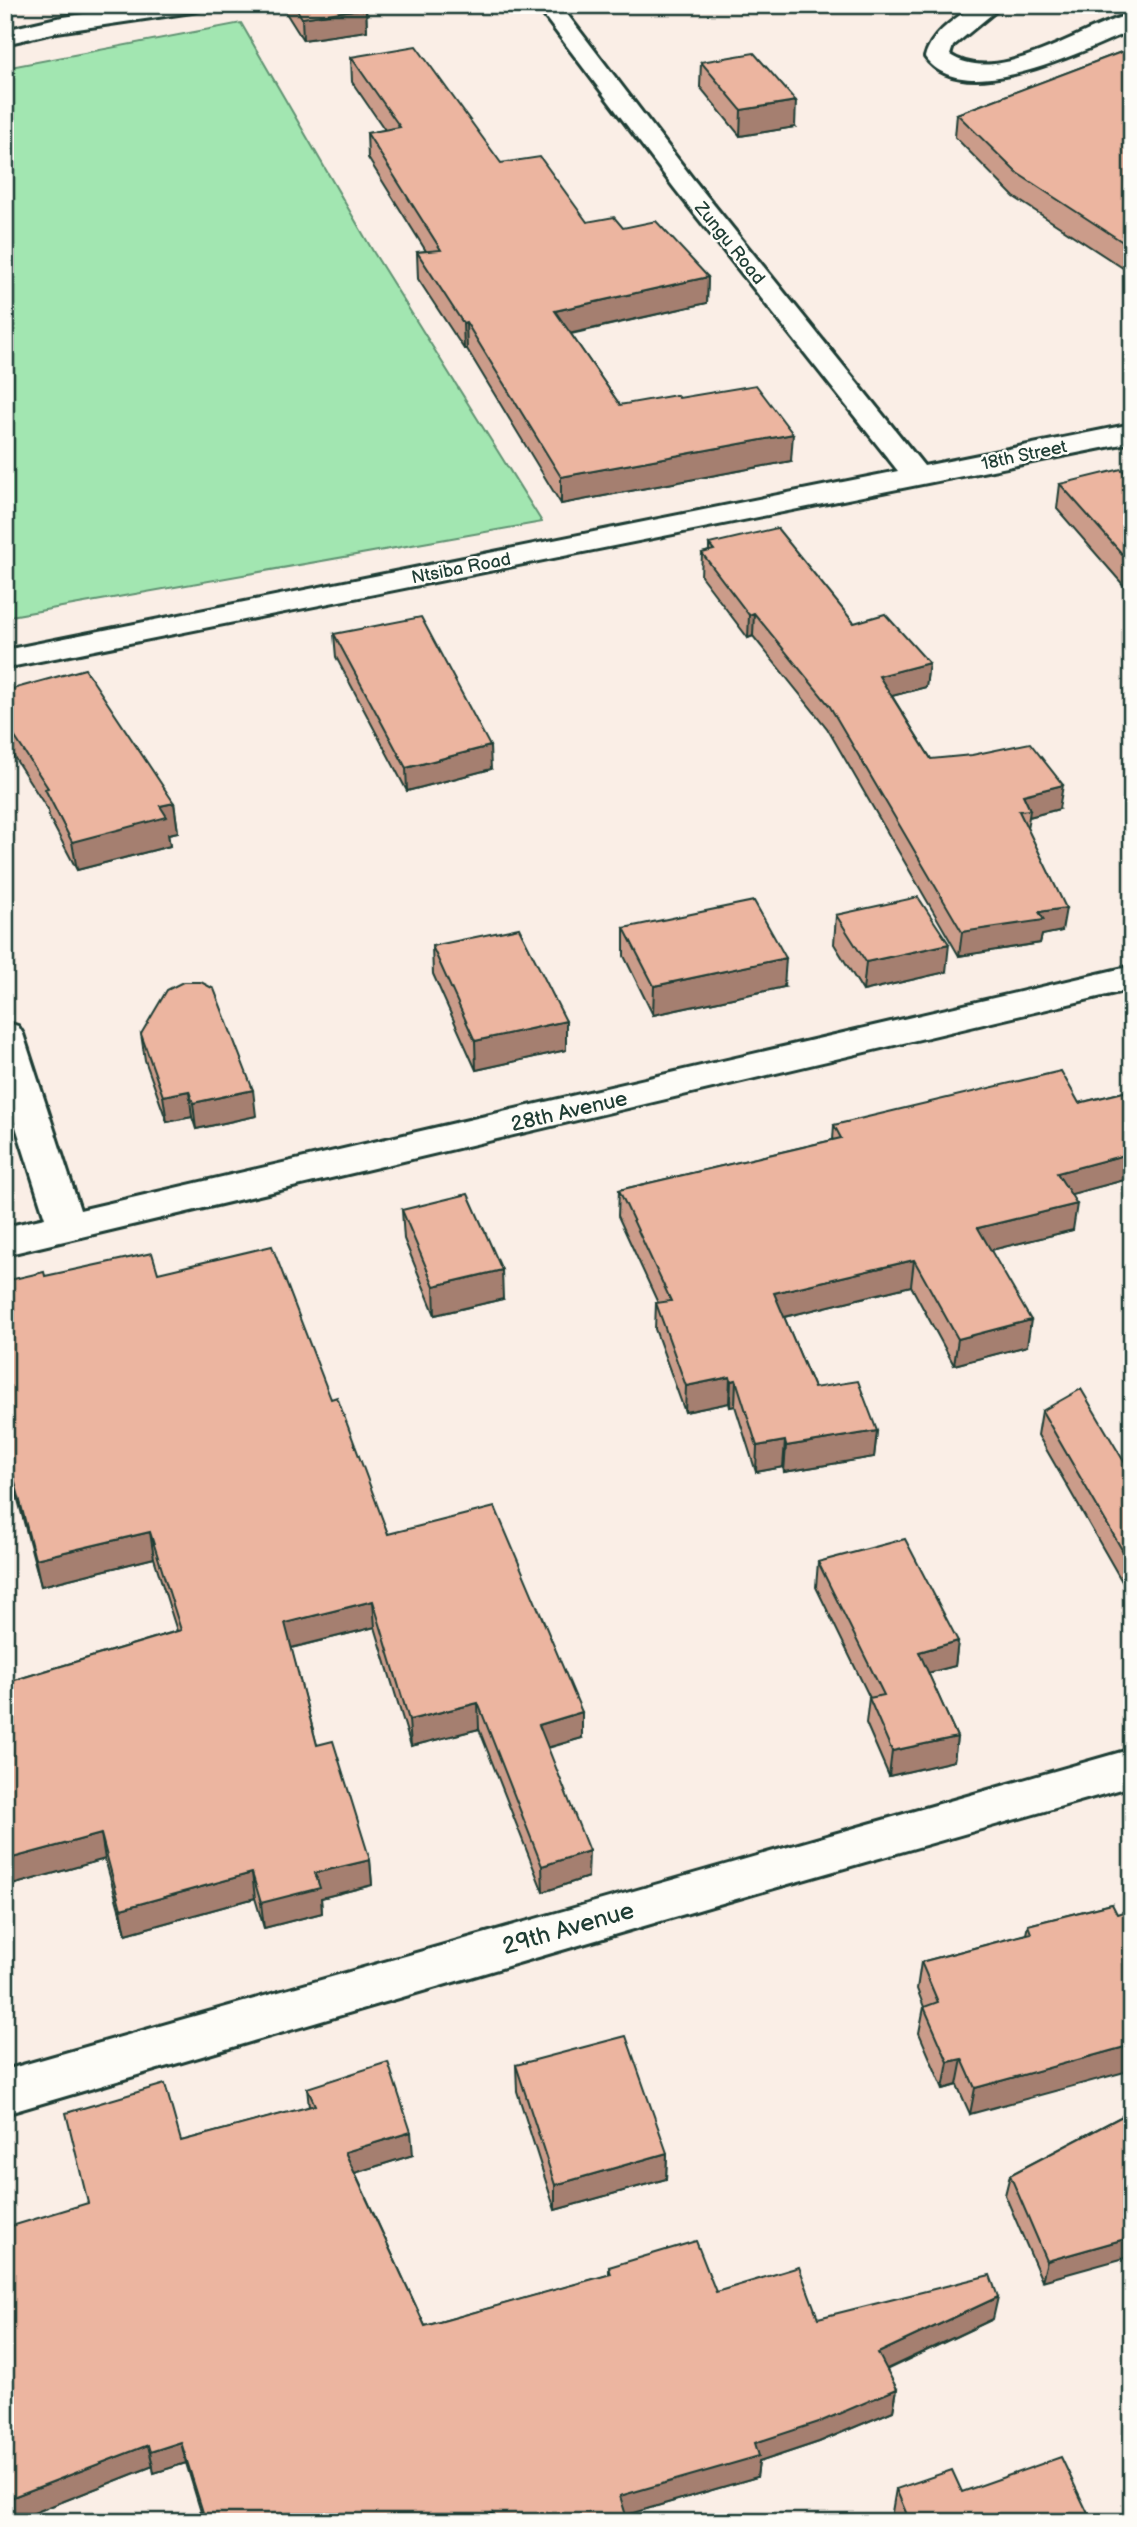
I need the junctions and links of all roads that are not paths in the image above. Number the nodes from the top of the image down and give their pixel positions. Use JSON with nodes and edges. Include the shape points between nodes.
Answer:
{"nodes":[{"id":1,"x":192,"y":5,"type":"edge"},
{"id":2,"x":548,"y":5,"type":"edge"},
{"id":3,"x":990,"y":5,"type":"edge"},
{"id":4,"x":148,"y":8,"type":"edge"},
{"id":5,"x":1132,"y":21,"type":"edge"},
{"id":6,"x":5,"y":37,"type":"edge"},
{"id":7,"x":1132,"y":433,"type":"edge"},
{"id":8,"x":917,"y":477,"type":"junction"},
{"id":9,"x":5,"y":659,"type":"edge"},
{"id":10,"x":1132,"y":977,"type":"edge"},
{"id":11,"x":5,"y":1034,"type":"edge"},
{"id":12,"x":67,"y":1227,"type":"junction"},
{"id":13,"x":5,"y":1241,"type":"edge"},
{"id":14,"x":1132,"y":1767,"type":"edge"},
{"id":15,"x":5,"y":2092,"type":"edge"}],
"edges":[{"from":1,"to":4,"type":"street"},
{"from":2,"to":8,"type":"street","name":"Zungu Road"},
{"from":3,"to":5,"type":"street","via":[[937,49],[943,64],[963,72],[1010,69]]},
{"from":4,"to":6,"type":"street"},
{"from":7,"to":8,"type":"street","name":"18th Street"},
{"from":8,"to":9,"type":"street","name":"Ntsiba Road"},
{"from":10,"to":12,"type":"street","name":"28th Avenue"},
{"from":11,"to":12,"type":"street"},
{"from":12,"to":13,"type":"street","name":"28th Avenue"},
{"from":14,"to":15,"type":"street","name":"29th Avenue"}]}
